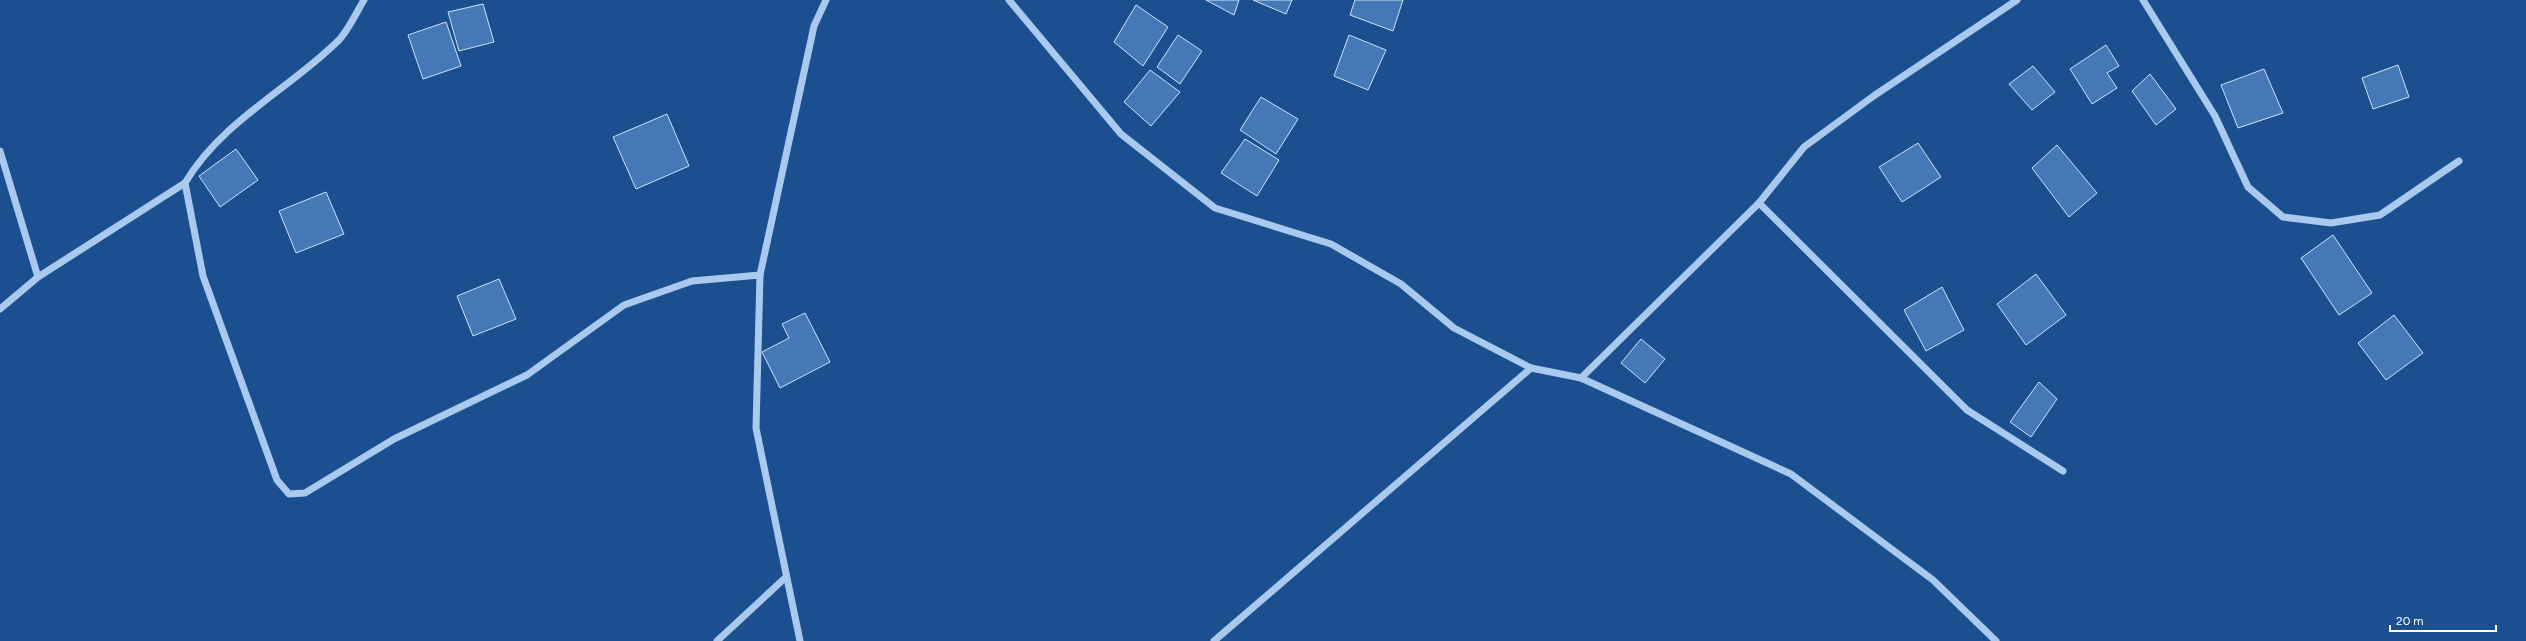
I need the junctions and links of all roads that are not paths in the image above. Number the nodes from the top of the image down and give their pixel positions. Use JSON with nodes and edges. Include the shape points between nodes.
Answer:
{"nodes":[{"id":1,"x":364,"y":0,"type":"edge"},
{"id":2,"x":826,"y":0,"type":"edge"},
{"id":3,"x":1009,"y":0,"type":"edge"},
{"id":4,"x":2017,"y":0,"type":"edge"},
{"id":5,"x":2143,"y":0,"type":"edge"},
{"id":6,"x":0,"y":151,"type":"edge"},
{"id":7,"x":2459,"y":161,"type":"dead end"},
{"id":8,"x":185,"y":183,"type":"junction"},
{"id":9,"x":1758,"y":203,"type":"junction"},
{"id":10,"x":760,"y":275,"type":"junction"},
{"id":11,"x":38,"y":277,"type":"junction"},
{"id":12,"x":0,"y":310,"type":"edge"},
{"id":13,"x":1531,"y":368,"type":"junction"},
{"id":14,"x":1581,"y":378,"type":"junction"},
{"id":15,"x":2063,"y":471,"type":"dead end"},
{"id":16,"x":785,"y":578,"type":"junction"},
{"id":17,"x":717,"y":641,"type":"edge"},
{"id":18,"x":800,"y":641,"type":"edge"},
{"id":19,"x":1214,"y":641,"type":"edge"},
{"id":20,"x":1996,"y":641,"type":"edge"}],
"edges":[{"from":1,"to":8,"type":"street","via":[[339,40],[240,120],[198,160]]},
{"from":2,"to":10,"type":"street","via":[[814,26]]},
{"from":3,"to":13,"type":"street","via":[[1121,134],[1215,208],[1330,244],[1401,284],[1454,328]]},
{"from":4,"to":9,"type":"street","via":[[1875,95],[1804,147]]},
{"from":5,"to":7,"type":"street","via":[[2215,116],[2248,187],[2283,217],[2331,223],[2380,215]]},
{"from":6,"to":11,"type":"street"},
{"from":8,"to":10,"type":"street","via":[[203,276],[277,480],[289,494],[305,493],[394,439],[527,375],[624,305],[692,281]]},
{"from":8,"to":11,"type":"street"},
{"from":9,"to":14,"type":"street"},
{"from":9,"to":15,"type":"street","via":[[1967,410]]},
{"from":10,"to":16,"type":"street","via":[[756,428]]},
{"from":11,"to":12,"type":"street"},
{"from":13,"to":14,"type":"street"},
{"from":13,"to":19,"type":"street"},
{"from":14,"to":20,"type":"street","via":[[1791,474],[1932,580]]},
{"from":16,"to":17,"type":"street"},
{"from":16,"to":18,"type":"street"}]}
